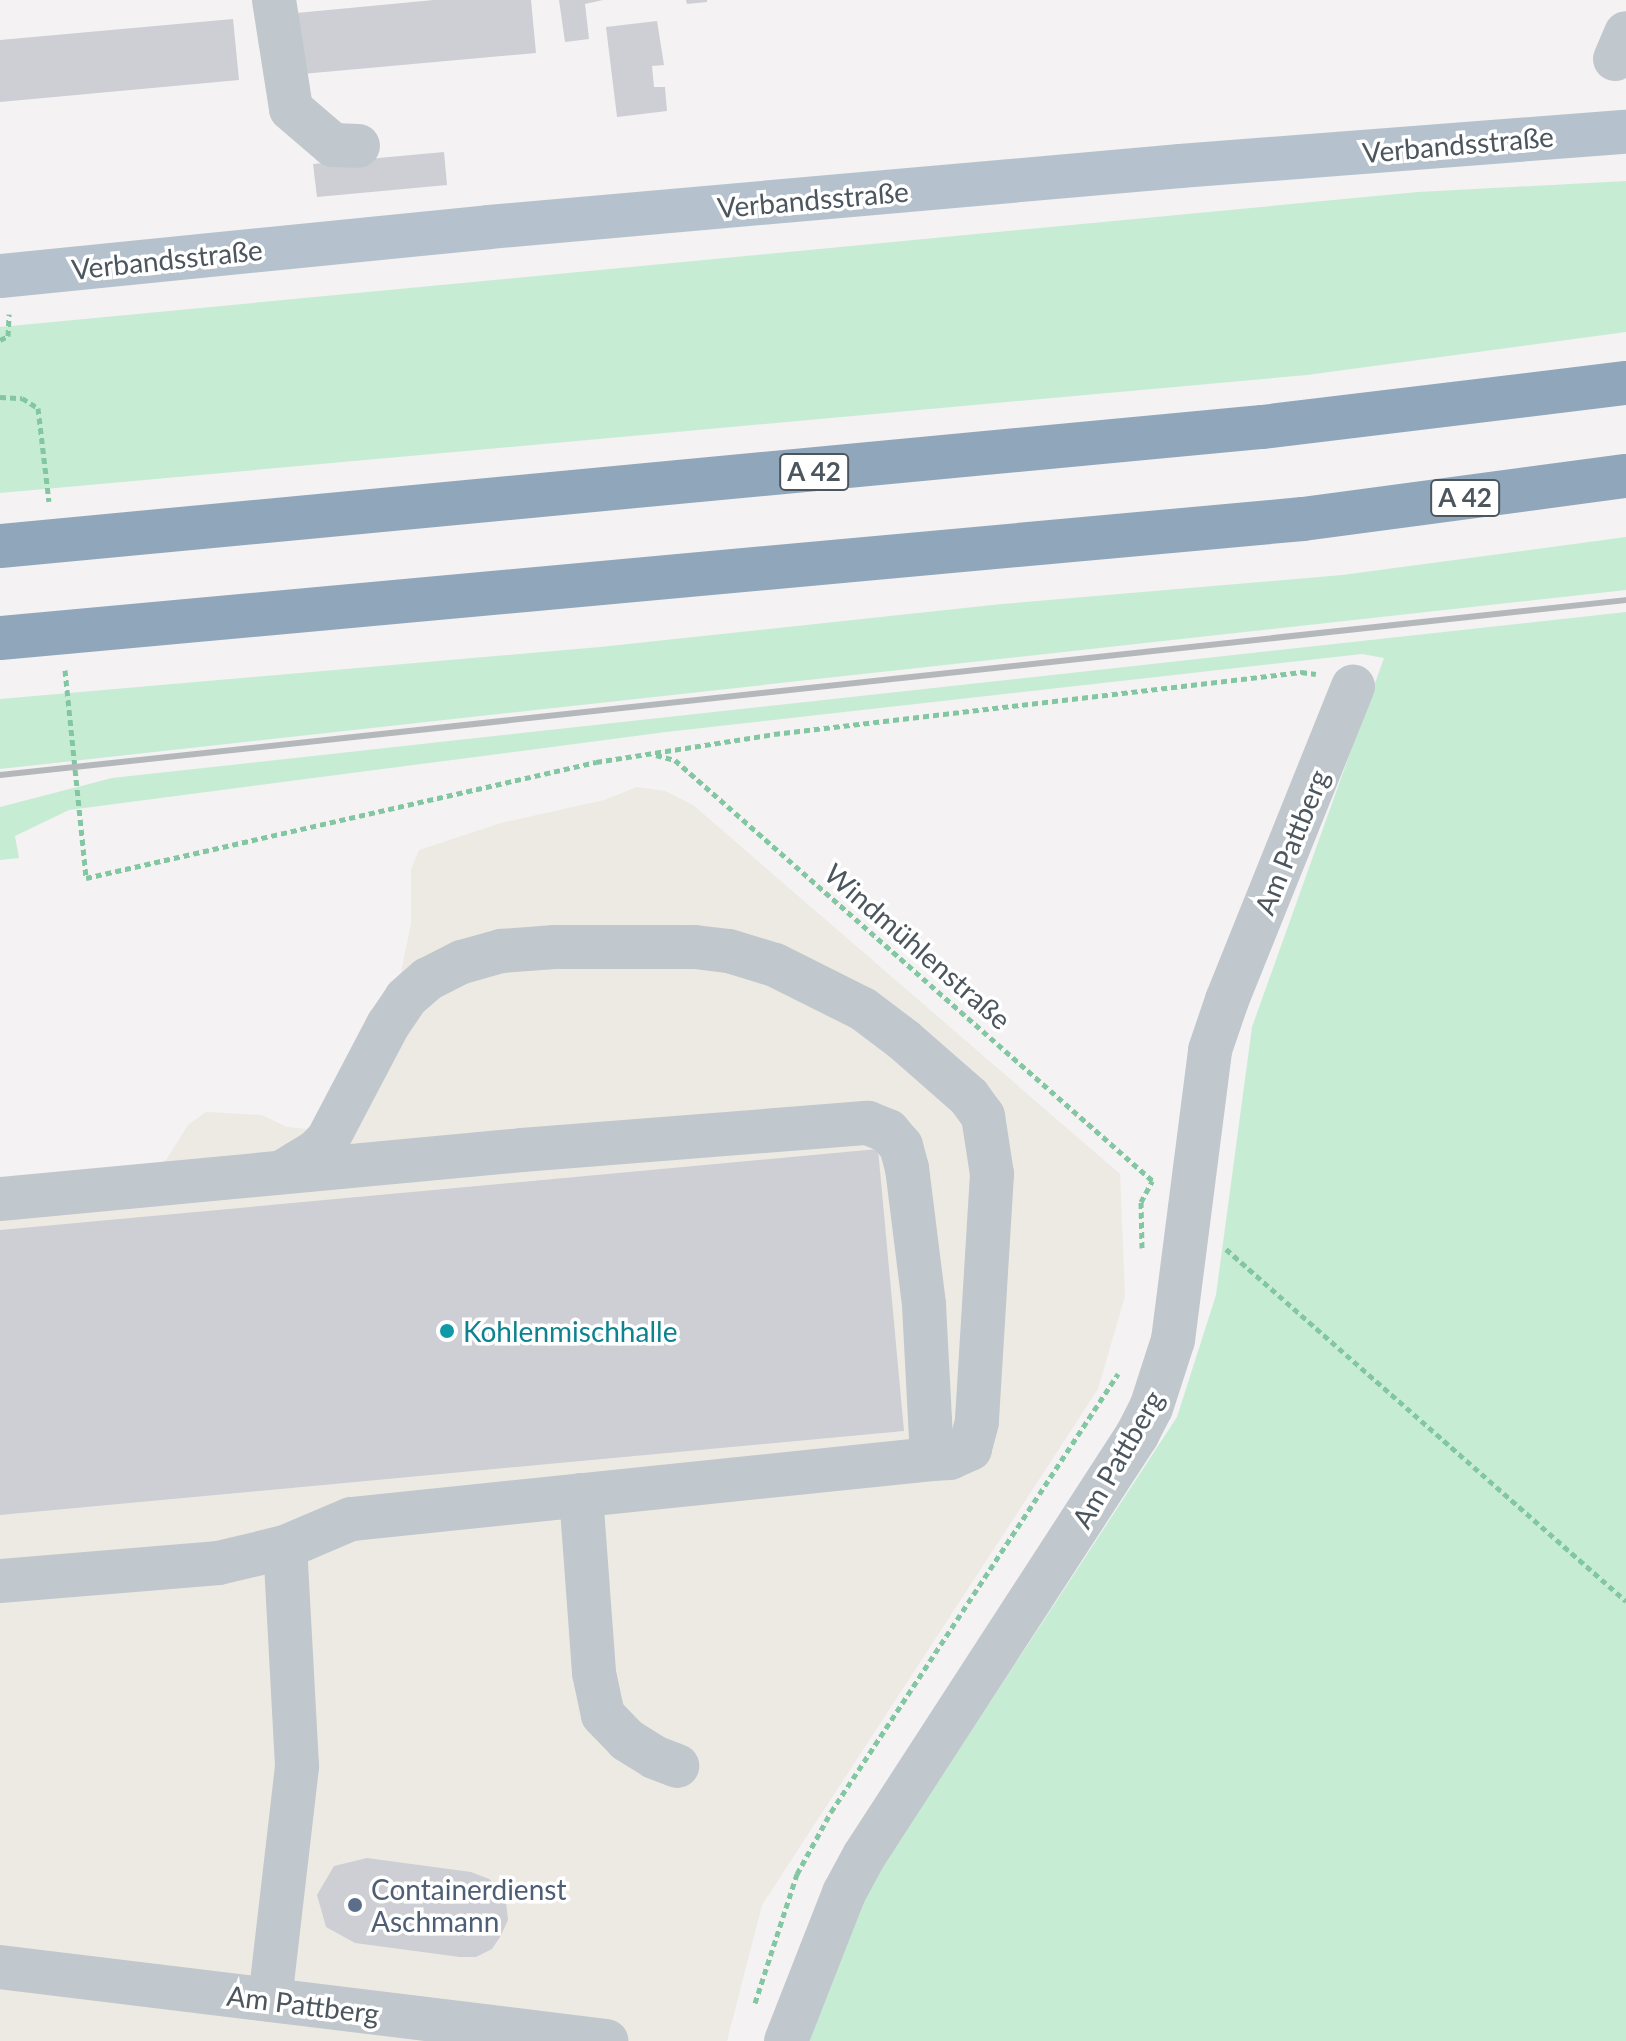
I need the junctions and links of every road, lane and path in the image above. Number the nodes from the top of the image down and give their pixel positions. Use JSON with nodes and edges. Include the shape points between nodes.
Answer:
{"nodes":[{"id":1,"x":274,"y":0,"type":"edge"},
{"id":2,"x":1626,"y":132,"type":"edge"},
{"id":3,"x":358,"y":146,"type":"dead end"},
{"id":4,"x":0,"y":276,"type":"edge"},
{"id":5,"x":1626,"y":383,"type":"edge"},
{"id":6,"x":0,"y":397,"type":"edge"},
{"id":7,"x":42,"y":429,"type":"dead end"},
{"id":8,"x":1626,"y":476,"type":"edge"},
{"id":9,"x":0,"y":546,"type":"edge"},
{"id":10,"x":0,"y":638,"type":"edge"},
{"id":11,"x":1353,"y":686,"type":"joint"},
{"id":12,"x":651,"y":754,"type":"junction"},
{"id":13,"x":83,"y":870,"type":"dead end"},
{"id":14,"x":280,"y":1173,"type":"junction"},
{"id":15,"x":0,"y":1199,"type":"edge"},
{"id":16,"x":1190,"y":1218,"type":"junction"},
{"id":17,"x":1142,"y":1253,"type":"dead end"},
{"id":18,"x":1121,"y":1369,"type":"dead end"},
{"id":19,"x":932,"y":1459,"type":"junction"},
{"id":20,"x":581,"y":1495,"type":"junction"},
{"id":21,"x":285,"y":1547,"type":"junction"},
{"id":22,"x":0,"y":1581,"type":"edge"},
{"id":23,"x":1626,"y":1601,"type":"edge"},
{"id":24,"x":677,"y":1766,"type":"dead end"},
{"id":25,"x":0,"y":1967,"type":"edge"},
{"id":26,"x":270,"y":2000,"type":"junction"},
{"id":27,"x":752,"y":2014,"type":"dead end"},
{"id":28,"x":606,"y":2041,"type":"edge"},
{"id":29,"x":786,"y":2041,"type":"edge"}],
"edges":[{"from":1,"to":3,"type":"street","via":[[291,109],[333,145]]},
{"from":2,"to":4,"type":"main road","name":"Verbandsstraße","via":[[536,223]]},
{"from":5,"to":9,"type":"highway","number":"A 42","via":[[1262,427]]},
{"from":6,"to":7,"type":"path","via":[[22,398],[38,408]]},
{"from":8,"to":10,"type":"highway","number":"A 42","via":[[1303,519]]},
{"from":11,"to":12,"type":"path","via":[[1333,676],[1301,672],[774,734]]},
{"from":11,"to":16,"type":"street","name":"Am Pattberg","via":[[1210,1050]]},
{"from":12,"to":13,"type":"path","via":[[86,878]]},
{"from":12,"to":17,"type":"path","name":"Windmühlenstraße","via":[[675,760],[1152,1180],[1141,1202]]},
{"from":14,"to":15,"type":"street"},
{"from":14,"to":19,"type":"street","via":[[853,1123],[888,1131],[901,1146],[907,1168],[924,1305]]},
{"from":14,"to":19,"type":"street","via":[[327,1141],[406,998],[428,979],[462,962],[501,951],[555,947],[695,947],[775,965],[863,1009],[969,1097],[983,1116],[992,1174],[977,1422],[970,1449]]},
{"from":16,"to":23,"type":"path"},
{"from":16,"to":29,"type":"street","name":"Am Pattberg","via":[[1173,1340],[1151,1408],[864,1856],[838,1907]]},
{"from":18,"to":27,"type":"path","via":[[831,1812],[797,1874]]},
{"from":19,"to":20,"type":"street"},
{"from":20,"to":21,"type":"street","via":[[351,1519]]},
{"from":20,"to":24,"type":"street","via":[[594,1673],[603,1715],[627,1740]]},
{"from":21,"to":22,"type":"street","via":[[219,1563]]},
{"from":21,"to":26,"type":"street","via":[[297,1766]]},
{"from":25,"to":26,"type":"street","name":"Am Pattberg"},
{"from":26,"to":28,"type":"street","name":"Am Pattberg"}]}
